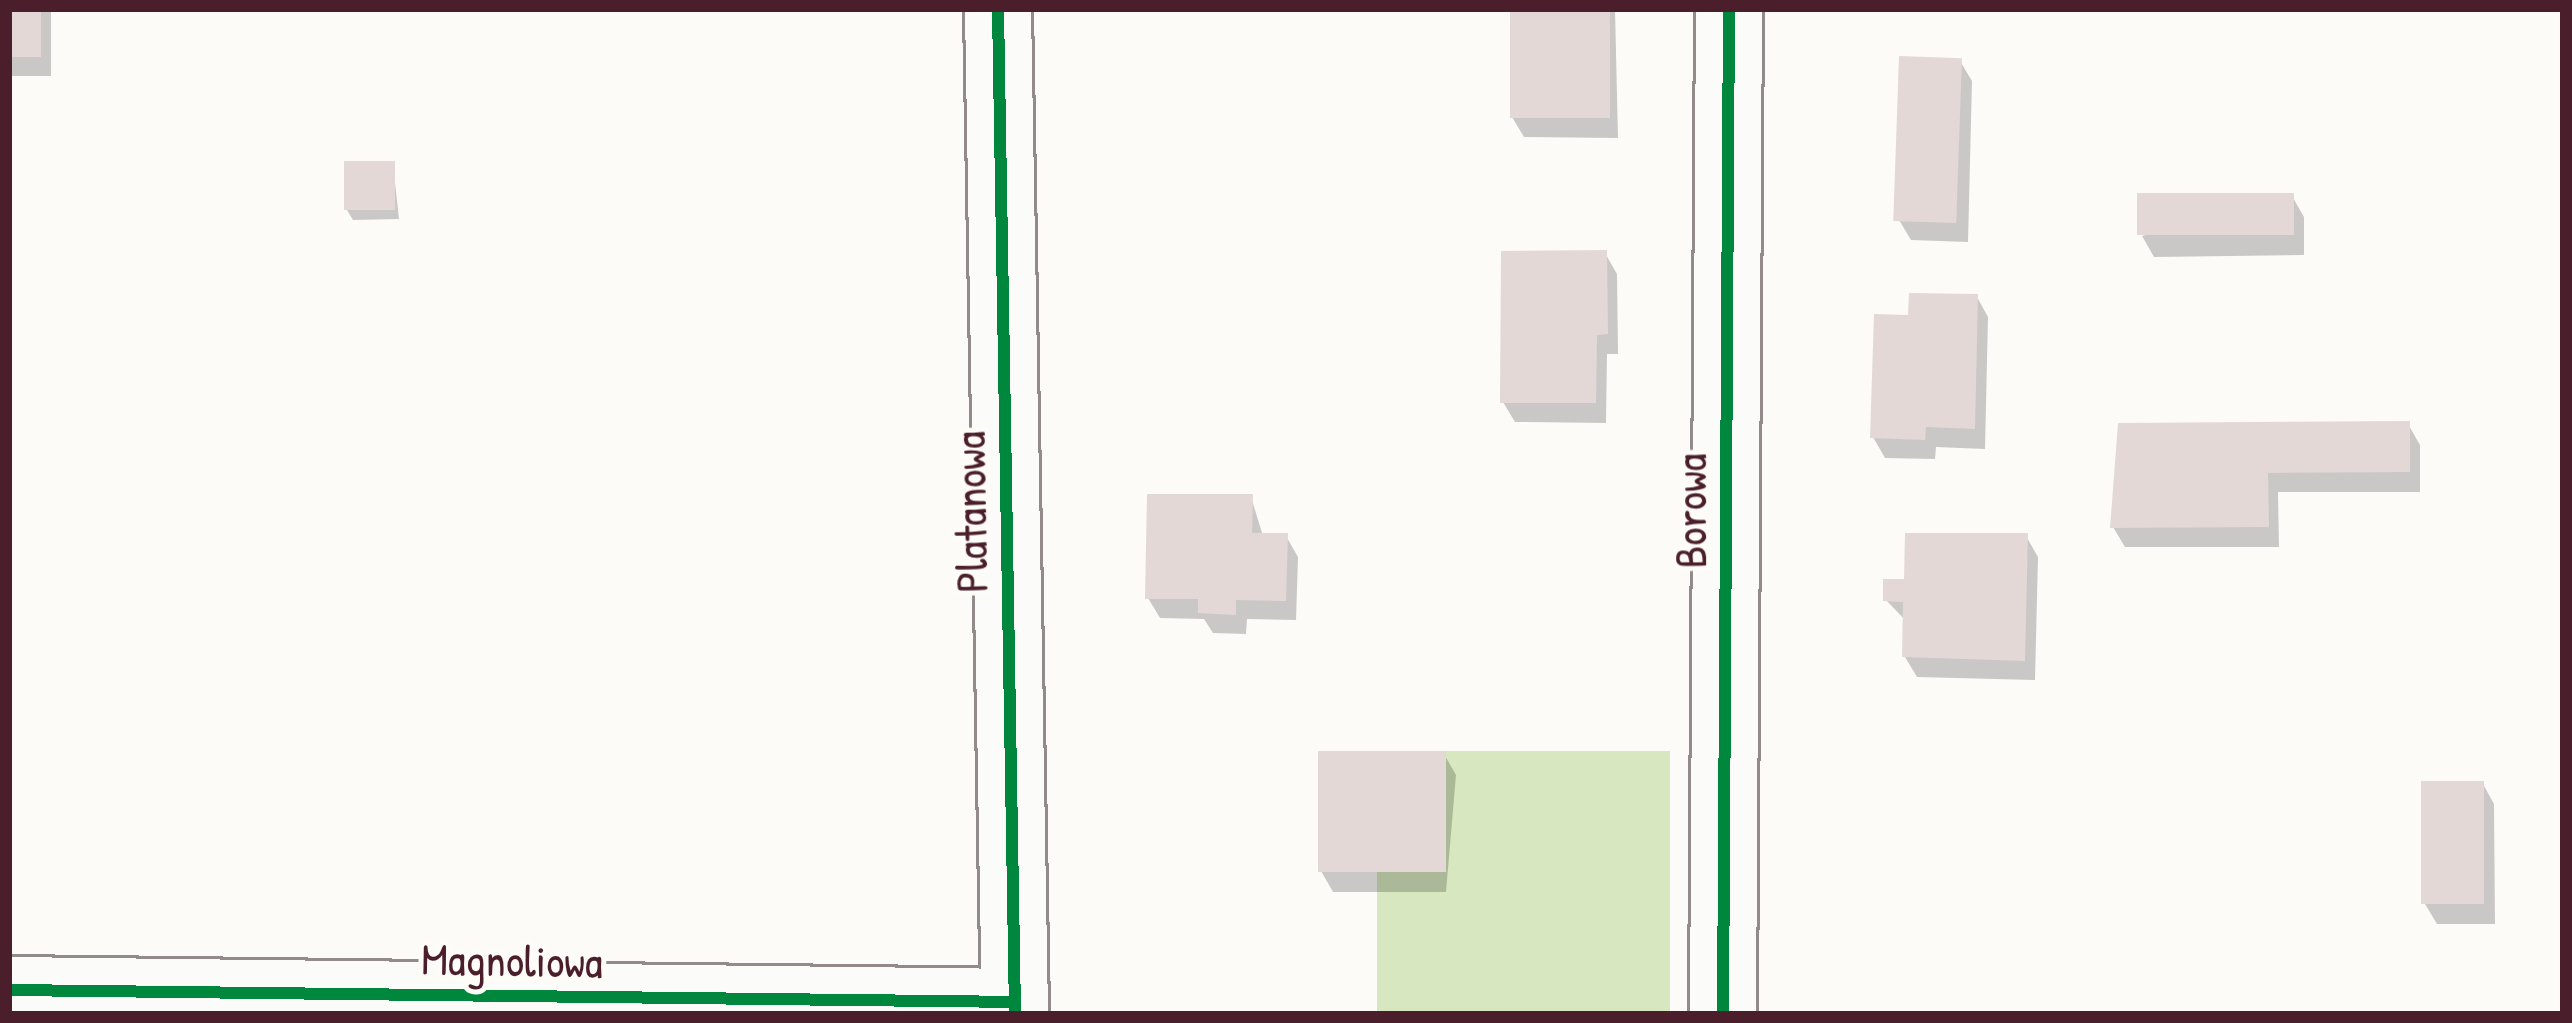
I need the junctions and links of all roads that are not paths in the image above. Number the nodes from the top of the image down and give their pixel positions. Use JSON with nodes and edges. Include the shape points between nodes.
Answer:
{"nodes":[{"id":1,"x":998,"y":9,"type":"edge"},
{"id":2,"x":1729,"y":9,"type":"edge"},
{"id":3,"x":9,"y":991,"type":"edge"},
{"id":4,"x":1015,"y":1008,"type":"edge"},
{"id":5,"x":1723,"y":1014,"type":"edge"}],
"edges":[{"from":1,"to":4,"type":"street","name":"Platanowa"},
{"from":2,"to":5,"type":"street","name":"Borowa"},
{"from":3,"to":4,"type":"street","name":"Magnoliowa"}]}
